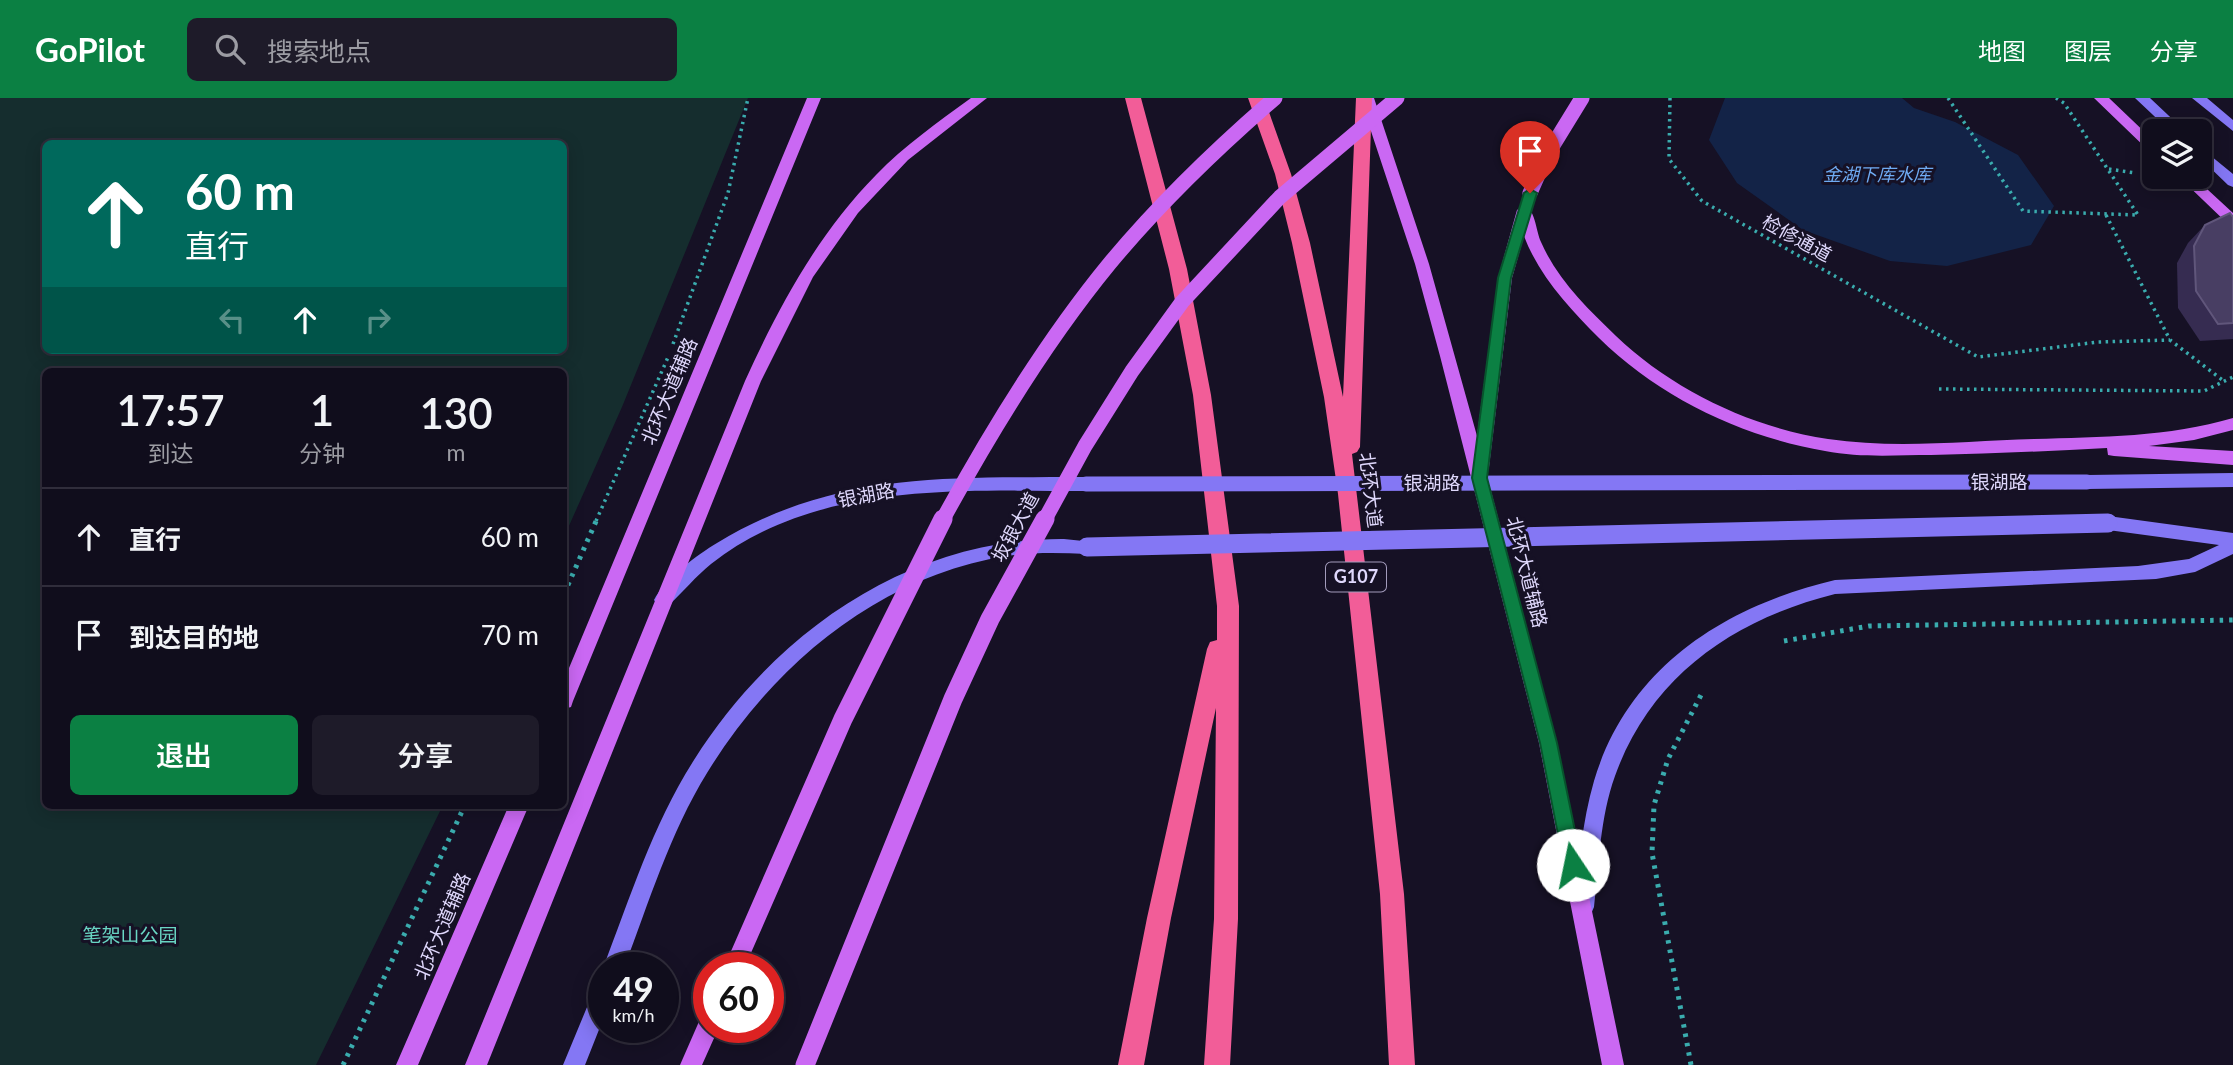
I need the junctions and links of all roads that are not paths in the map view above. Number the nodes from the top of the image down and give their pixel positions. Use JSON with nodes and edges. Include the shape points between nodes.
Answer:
{"nodes":[{"id":1,"x":814,"y":98,"type":"edge"},
{"id":2,"x":980,"y":98,"type":"edge"},
{"id":3,"x":1133,"y":98,"type":"edge"},
{"id":4,"x":1256,"y":98,"type":"edge"},
{"id":5,"x":1275,"y":98,"type":"edge"},
{"id":6,"x":1366,"y":98,"type":"edge"},
{"id":7,"x":1397,"y":98,"type":"edge"},
{"id":8,"x":1582,"y":98,"type":"edge"},
{"id":9,"x":2101,"y":98,"type":"edge"},
{"id":10,"x":2142,"y":98,"type":"edge"},
{"id":11,"x":2199,"y":98,"type":"edge"},
{"id":12,"x":2165,"y":119,"type":"edge"},
{"id":13,"x":2233,"y":127,"type":"edge"},
{"id":14,"x":2142,"y":137,"type":"edge"},
{"id":15,"x":2212,"y":162,"type":"edge"},
{"id":16,"x":2233,"y":182,"type":"edge"},
{"id":17,"x":2199,"y":189,"type":"edge"},
{"id":18,"x":1524,"y":210,"type":"junction"},
{"id":19,"x":2233,"y":221,"type":"edge"},
{"id":20,"x":2233,"y":424,"type":"edge"},
{"id":21,"x":2045,"y":445,"type":"junction"},
{"id":22,"x":2233,"y":458,"type":"edge"},
{"id":23,"x":1480,"y":478,"type":"junction"},
{"id":24,"x":2233,"y":480,"type":"edge"},
{"id":25,"x":1348,"y":494,"type":"junction"},
{"id":26,"x":2233,"y":540,"type":"edge"},
{"id":27,"x":2233,"y":546,"type":"edge"},
{"id":28,"x":663,"y":601,"type":"junction"},
{"id":29,"x":1228,"y":606,"type":"junction"},
{"id":30,"x":567,"y":694,"type":"edge"},
{"id":31,"x":517,"y":809,"type":"edge"},
{"id":32,"x":1583,"y":914,"type":"junction"},
{"id":33,"x":618,"y":952,"type":"edge"},
{"id":34,"x":741,"y":952,"type":"edge"},
{"id":35,"x":588,"y":1030,"type":"edge"},
{"id":36,"x":701,"y":1043,"type":"edge"},
{"id":37,"x":407,"y":1065,"type":"edge"},
{"id":38,"x":476,"y":1065,"type":"edge"},
{"id":39,"x":574,"y":1065,"type":"edge"},
{"id":40,"x":691,"y":1065,"type":"edge"},
{"id":41,"x":805,"y":1065,"type":"edge"},
{"id":42,"x":1131,"y":1065,"type":"edge"},
{"id":43,"x":1217,"y":1065,"type":"edge"},
{"id":44,"x":1402,"y":1065,"type":"edge"},
{"id":45,"x":1613,"y":1065,"type":"edge"}],
"edges":[{"from":1,"to":30,"type":"main road","name":"北环大道辅路"},
{"from":2,"to":28,"type":"main road","via":[[906,154],[858,203],[808,272],[764,352]]},
{"from":3,"to":29,"type":"highway","via":[[1181,282],[1202,396]]},
{"from":4,"to":25,"type":"highway","name":"北环大道","number":"G107","via":[[1301,243]]},
{"from":5,"to":34,"type":"main road","bridge":true,"via":[[1152,216],[1064,323],[1023,383],[931,541],[870,658]]},
{"from":6,"to":23,"type":"main road","name":"北环大道辅路","via":[[1422,264]]},
{"from":6,"to":25,"type":"highway"},
{"from":7,"to":41,"type":"main road","name":"坂银大道","bridge":true,"via":[[1280,197],[1232,246],[1182,303],[1118,392],[979,642]]},
{"from":8,"to":18,"type":"main road","bridge":true,"via":[[1547,155]]},
{"from":9,"to":14,"type":"main road"},
{"from":10,"to":12,"type":"street"},
{"from":11,"to":13,"type":"street"},
{"from":15,"to":16,"type":"street"},
{"from":17,"to":19,"type":"main road"},
{"from":18,"to":21,"type":"main road","via":[[1546,264],[1600,330],[1650,372],[1719,411],[1793,438],[1863,449]]},
{"from":18,"to":23,"type":"main road","via":[[1505,278]]},
{"from":20,"to":21,"type":"main road","via":[[2173,437]]},
{"from":21,"to":22,"type":"main road"},
{"from":23,"to":32,"type":"main road","name":"北环大道辅路","via":[[1548,743]]},
{"from":24,"to":28,"type":"street","name":"银湖路","bridge":true,"via":[[927,485],[867,492],[756,528],[705,559]]},
{"from":25,"to":44,"type":"highway","name":"北环大道","number":"G107","via":[[1392,894]]},
{"from":26,"to":33,"type":"street","bridge":true,"via":[[2108,523],[998,550],[939,566],[858,602],[771,675],[694,777],[673,816]]},
{"from":27,"to":32,"type":"street","via":[[2190,566],[2142,572],[1834,587],[1754,613],[1718,631],[1684,657],[1651,693],[1627,729],[1606,775],[1593,823]]},
{"from":28,"to":38,"type":"main road"},
{"from":29,"to":42,"type":"highway"},
{"from":29,"to":43,"type":"highway","via":[[1226,919]]},
{"from":31,"to":37,"type":"main road","name":"北环大道辅路"},
{"from":32,"to":45,"type":"main road","name":"北环大道辅路"},
{"from":35,"to":39,"type":"street"},
{"from":36,"to":40,"type":"main road"}]}
